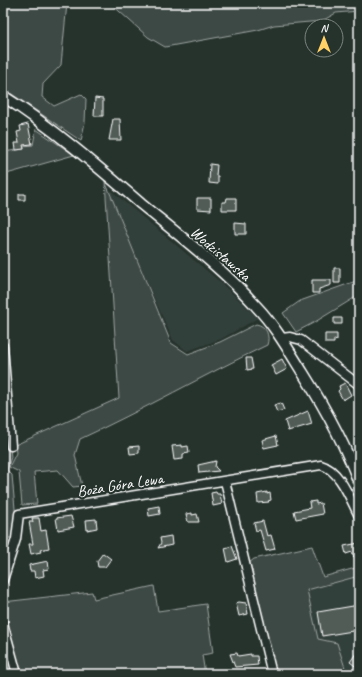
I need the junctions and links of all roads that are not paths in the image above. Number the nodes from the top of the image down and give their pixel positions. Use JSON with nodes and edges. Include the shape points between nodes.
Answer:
{"nodes":[{"id":1,"x":3,"y":96,"type":"edge"},
{"id":2,"x":282,"y":338,"type":"junction"},
{"id":3,"x":3,"y":346,"type":"edge"},
{"id":4,"x":359,"y":385,"type":"edge"},
{"id":5,"x":11,"y":446,"type":"dead end"},
{"id":6,"x":225,"y":481,"type":"junction"},
{"id":7,"x":359,"y":483,"type":"edge"},
{"id":8,"x":359,"y":516,"type":"edge"},
{"id":9,"x":3,"y":580,"type":"edge"},
{"id":10,"x":3,"y":623,"type":"edge"},
{"id":11,"x":17,"y":674,"type":"edge"},
{"id":12,"x":272,"y":674,"type":"edge"}],
"edges":[{"from":1,"to":2,"type":"main road","name":"Wodzisławska","via":[[60,135],[216,268],[256,306]]},
{"from":2,"to":4,"type":"street","via":[[301,340]]},
{"from":2,"to":7,"type":"main road","name":"Wodzisławska","via":[[344,444]]},
{"from":3,"to":5,"type":"street"},
{"from":6,"to":8,"type":"street","name":"Boża Góra Lewa","via":[[316,465],[327,466],[335,474]]},
{"from":6,"to":9,"type":"street","name":"Boża Góra Lewa","via":[[19,514],[16,539]]},
{"from":6,"to":12,"type":"street"},
{"from":10,"to":11,"type":"street"}]}
